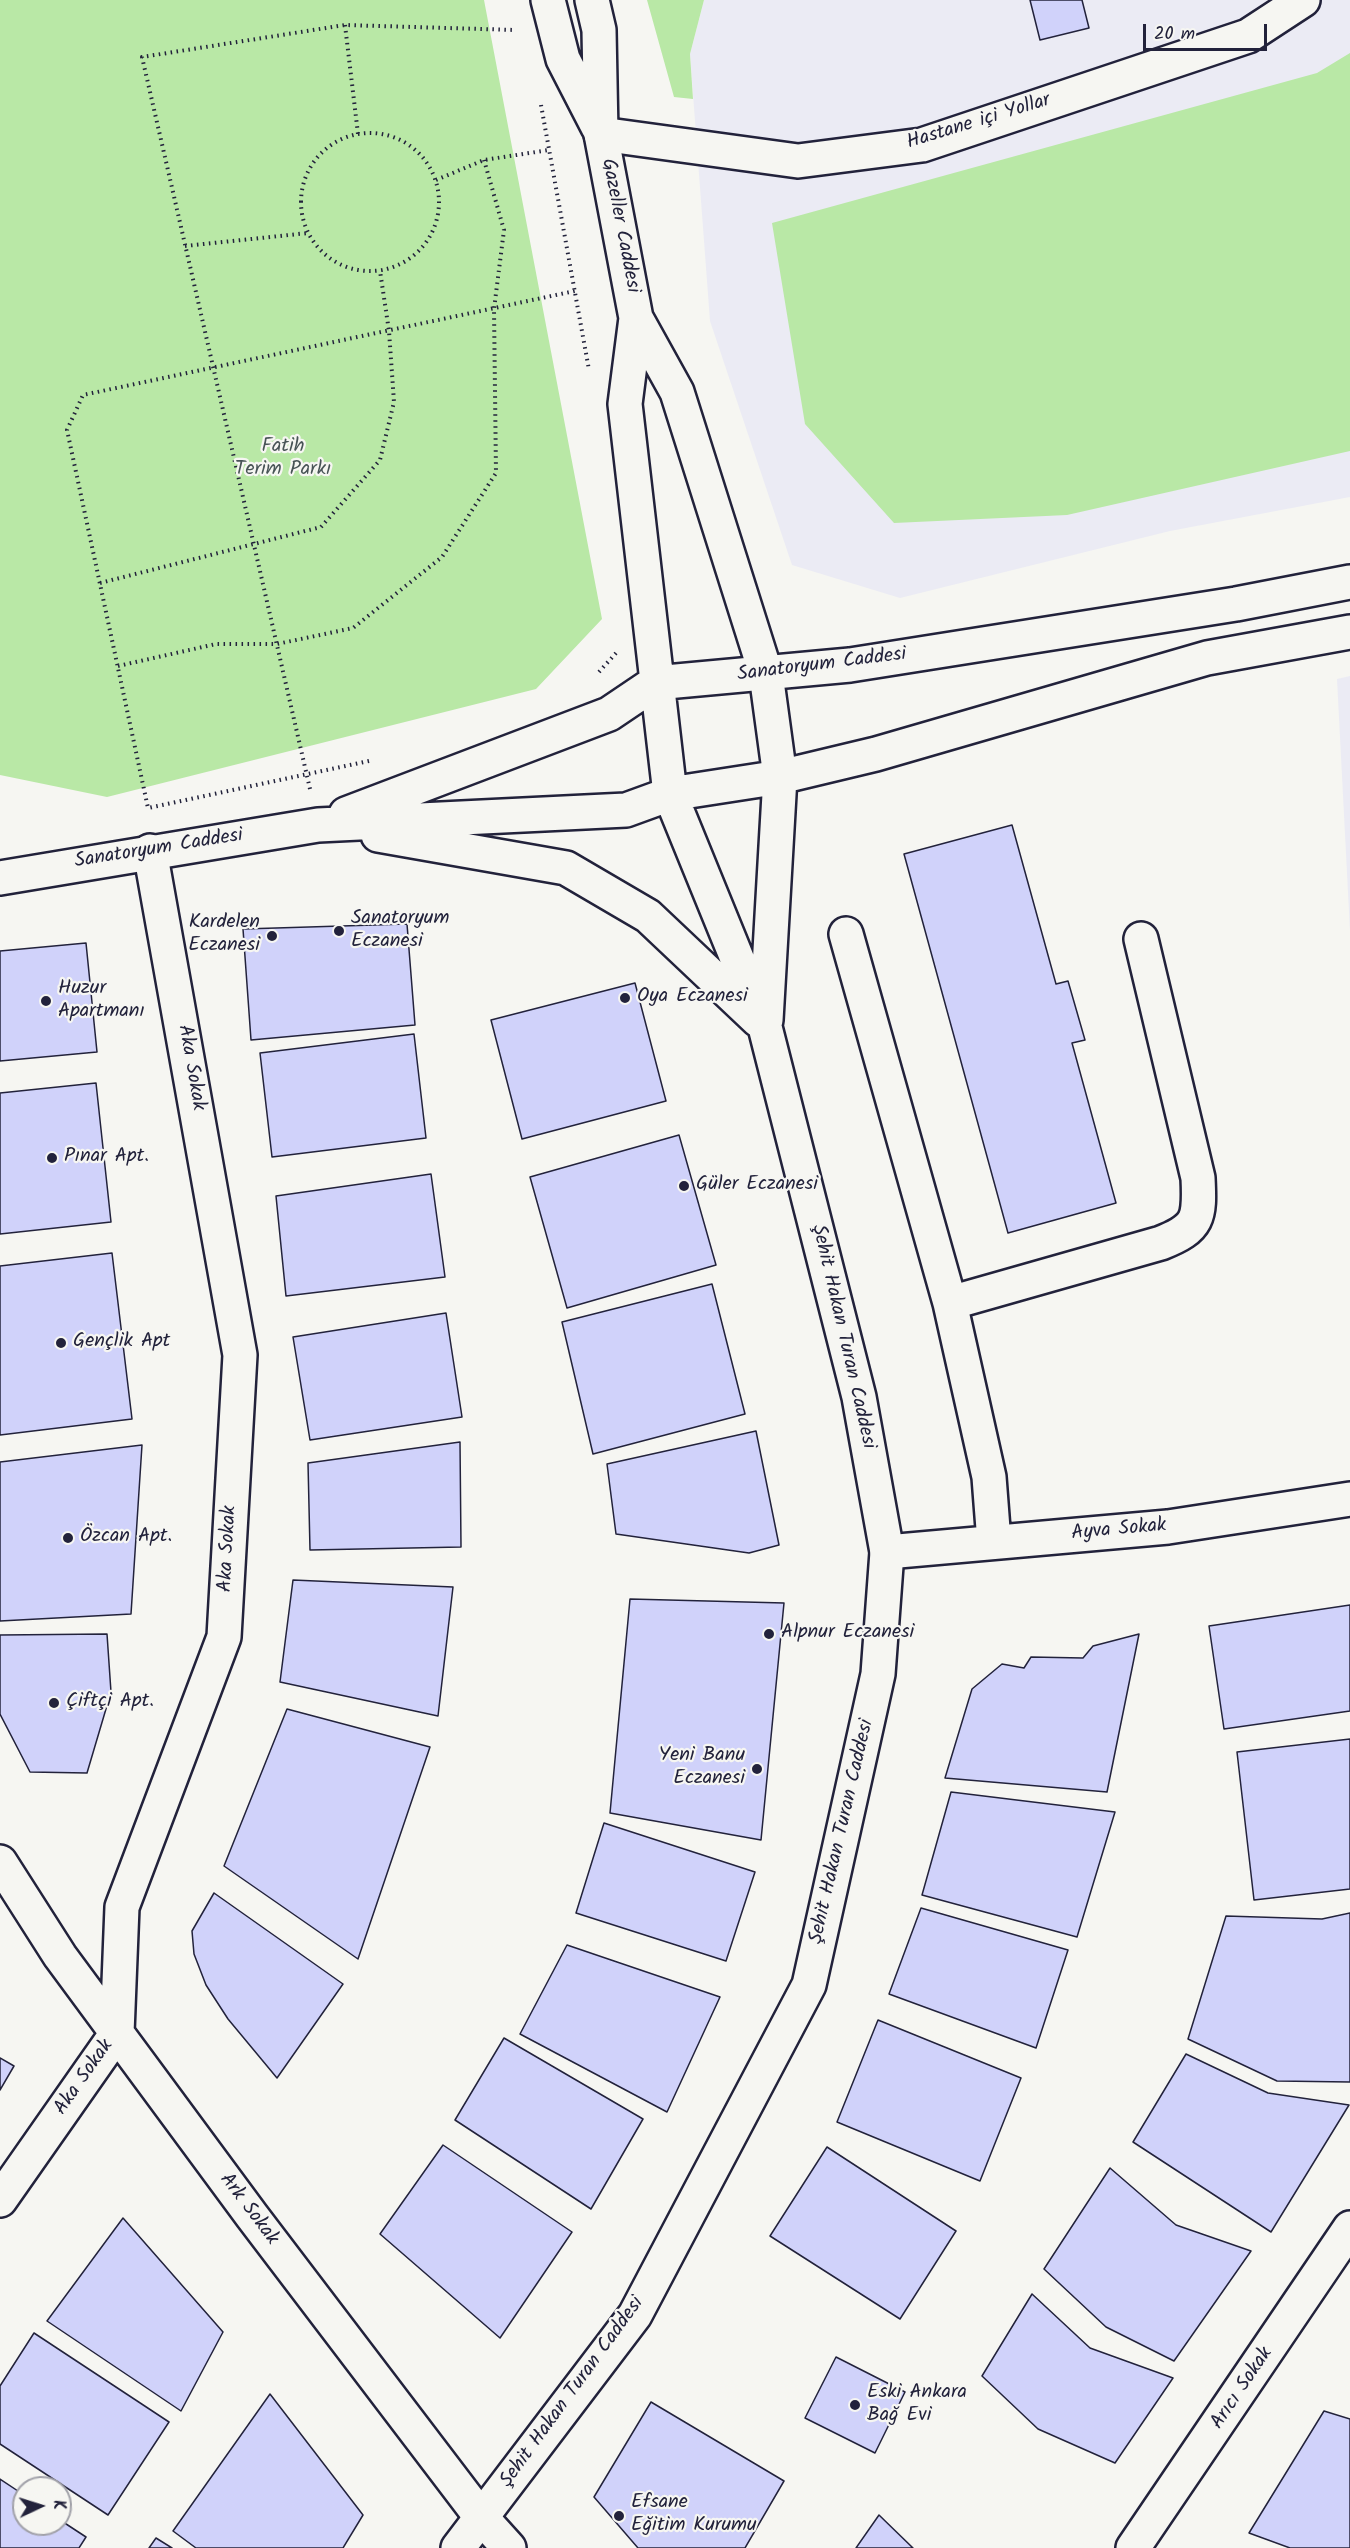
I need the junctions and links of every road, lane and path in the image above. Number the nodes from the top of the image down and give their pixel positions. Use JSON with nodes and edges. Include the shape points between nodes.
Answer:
{"nodes":[{"id":1,"x":548,"y":0,"type":"edge"},
{"id":2,"x":592,"y":0,"type":"edge"},
{"id":3,"x":1304,"y":0,"type":"edge"},
{"id":4,"x":345,"y":25,"type":"junction"},
{"id":5,"x":528,"y":30,"type":"dead end"},
{"id":6,"x":540,"y":96,"type":"dead end"},
{"id":7,"x":358,"y":134,"type":"junction"},
{"id":8,"x":601,"y":134,"type":"junction"},
{"id":9,"x":549,"y":150,"type":"junction"},
{"id":10,"x":484,"y":160,"type":"junction"},
{"id":11,"x":436,"y":180,"type":"junction"},
{"id":12,"x":308,"y":233,"type":"junction"},
{"id":13,"x":185,"y":246,"type":"junction"},
{"id":14,"x":380,"y":272,"type":"junction"},
{"id":15,"x":575,"y":291,"type":"junction"},
{"id":16,"x":494,"y":309,"type":"junction"},
{"id":17,"x":636,"y":318,"type":"junction"},
{"id":18,"x":389,"y":330,"type":"junction"},
{"id":19,"x":213,"y":368,"type":"junction"},
{"id":20,"x":589,"y":373,"type":"dead end"},
{"id":21,"x":254,"y":544,"type":"junction"},
{"id":22,"x":1350,"y":582,"type":"edge"},
{"id":23,"x":100,"y":583,"type":"junction"},
{"id":24,"x":1350,"y":632,"type":"edge"},
{"id":25,"x":277,"y":644,"type":"junction"},
{"id":26,"x":622,"y":646,"type":"dead end"},
{"id":27,"x":118,"y":666,"type":"junction"},
{"id":28,"x":766,"y":674,"type":"junction"},
{"id":29,"x":594,"y":677,"type":"dead end"},
{"id":30,"x":655,"y":683,"type":"junction"},
{"id":31,"x":375,"y":760,"type":"dead end"},
{"id":32,"x":307,"y":775,"type":"junction"},
{"id":33,"x":780,"y":777,"type":"junction"},
{"id":34,"x":670,"y":794,"type":"junction"},
{"id":35,"x":318,"y":825,"type":"junction"},
{"id":36,"x":150,"y":851,"type":"junction"},
{"id":37,"x":0,"y":878,"type":"edge"},
{"id":38,"x":846,"y":934,"type":"dead end"},
{"id":39,"x":1141,"y":939,"type":"dead end"},
{"id":40,"x":765,"y":1027,"type":"junction"},
{"id":41,"x":950,"y":1303,"type":"junction"},
{"id":42,"x":1350,"y":1498,"type":"edge"},
{"id":43,"x":994,"y":1542,"type":"junction"},
{"id":44,"x":887,"y":1552,"type":"junction"},
{"id":45,"x":0,"y":1862,"type":"edge"},
{"id":46,"x":117,"y":2032,"type":"junction"},
{"id":47,"x":0,"y":2200,"type":"edge"},
{"id":48,"x":1350,"y":2228,"type":"edge"},
{"id":49,"x":481,"y":2517,"type":"junction"},
{"id":50,"x":458,"y":2548,"type":"edge"},
{"id":51,"x":509,"y":2548,"type":"edge"},
{"id":52,"x":1133,"y":2548,"type":"edge"}],
"edges":[{"from":1,"to":8,"type":"main road","name":"Gazeller Caddesi","via":[[562,59]]},
{"from":2,"to":8,"type":"main road","name":"Gazeller Caddesi","via":[[599,30]]},
{"from":3,"to":8,"type":"main road","name":"Hastane içi Yollar","via":[[1248,36],[922,145],[798,161]]},
{"from":4,"to":5,"type":"path"},
{"from":4,"to":7,"type":"path"},
{"from":4,"to":13,"type":"path","via":[[142,57]]},
{"from":6,"to":9,"type":"path"},
{"from":7,"to":11,"type":"path","via":[[382,134],[405,142],[424,159]]},
{"from":7,"to":12,"type":"path","via":[[337,141],[320,153],[308,171],[301,191],[301,212]]},
{"from":8,"to":17,"type":"main road","name":"Gazeller Caddesi"},
{"from":9,"to":10,"type":"path"},
{"from":9,"to":15,"type":"path"},
{"from":10,"to":11,"type":"path"},
{"from":10,"to":16,"type":"path","via":[[504,230]]},
{"from":11,"to":14,"type":"path","via":[[440,204],[434,228],[422,249],[403,264]]},
{"from":12,"to":13,"type":"path"},
{"from":12,"to":14,"type":"path","via":[[320,250],[338,264],[358,271]]},
{"from":13,"to":19,"type":"path"},
{"from":14,"to":18,"type":"path"},
{"from":15,"to":16,"type":"path"},
{"from":15,"to":20,"type":"path"},
{"from":16,"to":18,"type":"path"},
{"from":16,"to":25,"type":"path","via":[[496,473],[490,483],[442,557],[353,628]]},
{"from":17,"to":28,"type":"main road","via":[[677,392]]},
{"from":17,"to":30,"type":"main road","via":[[626,404]]},
{"from":18,"to":19,"type":"path"},
{"from":18,"to":21,"type":"path","via":[[394,402],[380,460],[321,527]]},
{"from":19,"to":21,"type":"path"},
{"from":19,"to":23,"type":"path","via":[[83,395],[67,430]]},
{"from":21,"to":23,"type":"path"},
{"from":21,"to":25,"type":"path"},
{"from":22,"to":28,"type":"main road","name":"Sanatoryum Caddesi","via":[[1236,604],[862,663]]},
{"from":23,"to":27,"type":"path"},
{"from":24,"to":33,"type":"main road","name":"Sanatoryum Caddesi","via":[[1207,658],[876,754]]},
{"from":25,"to":27,"type":"path","via":[[216,645]]},
{"from":25,"to":32,"type":"path"},
{"from":26,"to":29,"type":"path"},
{"from":27,"to":32,"type":"path","via":[[148,808]]},
{"from":28,"to":30,"type":"main road","name":"Sanatoryum Caddesi"},
{"from":28,"to":33,"type":"main road"},
{"from":30,"to":34,"type":"main road"},
{"from":30,"to":35,"type":"main road","name":"Sanatoryum Caddesi","via":[[609,714]]},
{"from":31,"to":32,"type":"path"},
{"from":32,"to":35,"type":"path"},
{"from":33,"to":34,"type":"main road","name":"Sanatoryum Caddesi"},
{"from":33,"to":40,"type":"main road"},
{"from":34,"to":35,"type":"main road","name":"Sanatoryum Caddesi","via":[[626,810]]},
{"from":34,"to":40,"type":"main road"},
{"from":35,"to":36,"type":"main road","name":"Sanatoryum Caddesi"},
{"from":35,"to":40,"type":"main road","via":[[566,868],[648,916]]},
{"from":36,"to":37,"type":"main road","name":"Sanatoryum Caddesi"},
{"from":36,"to":46,"type":"main road","name":"Aka Sokak","via":[[240,1355],[224,1637],[122,1907]]},
{"from":38,"to":41,"type":"main road"},
{"from":39,"to":41,"type":"main road","via":[[1198,1178],[1200,1211],[1184,1234],[1161,1243]]},
{"from":40,"to":44,"type":"main road","name":"Şehit Hakan Turan Caddesi","via":[[859,1397]]},
{"from":41,"to":43,"type":"main road","via":[[989,1477]]},
{"from":42,"to":43,"type":"main road","name":"Ayva Sokak","via":[[1168,1527]]},
{"from":43,"to":44,"type":"main road","name":"Ayva Sokak"},
{"from":44,"to":49,"type":"main road","name":"Şehit Hakan Turan Caddesi","via":[[878,1674],[809,1985],[635,2315]]},
{"from":45,"to":46,"type":"main road","name":"Ark Sokak","via":[[60,1956]]},
{"from":46,"to":47,"type":"main road","name":"Aka Sokak"},
{"from":46,"to":49,"type":"main road","name":"Ark Sokak"},
{"from":48,"to":52,"type":"main road","name":"Arıcı Sokak"},
{"from":49,"to":50,"type":"main road","name":"Şehit Hakan Turan Caddesi"},
{"from":49,"to":51,"type":"main road","name":"Ark Sokak"}]}
